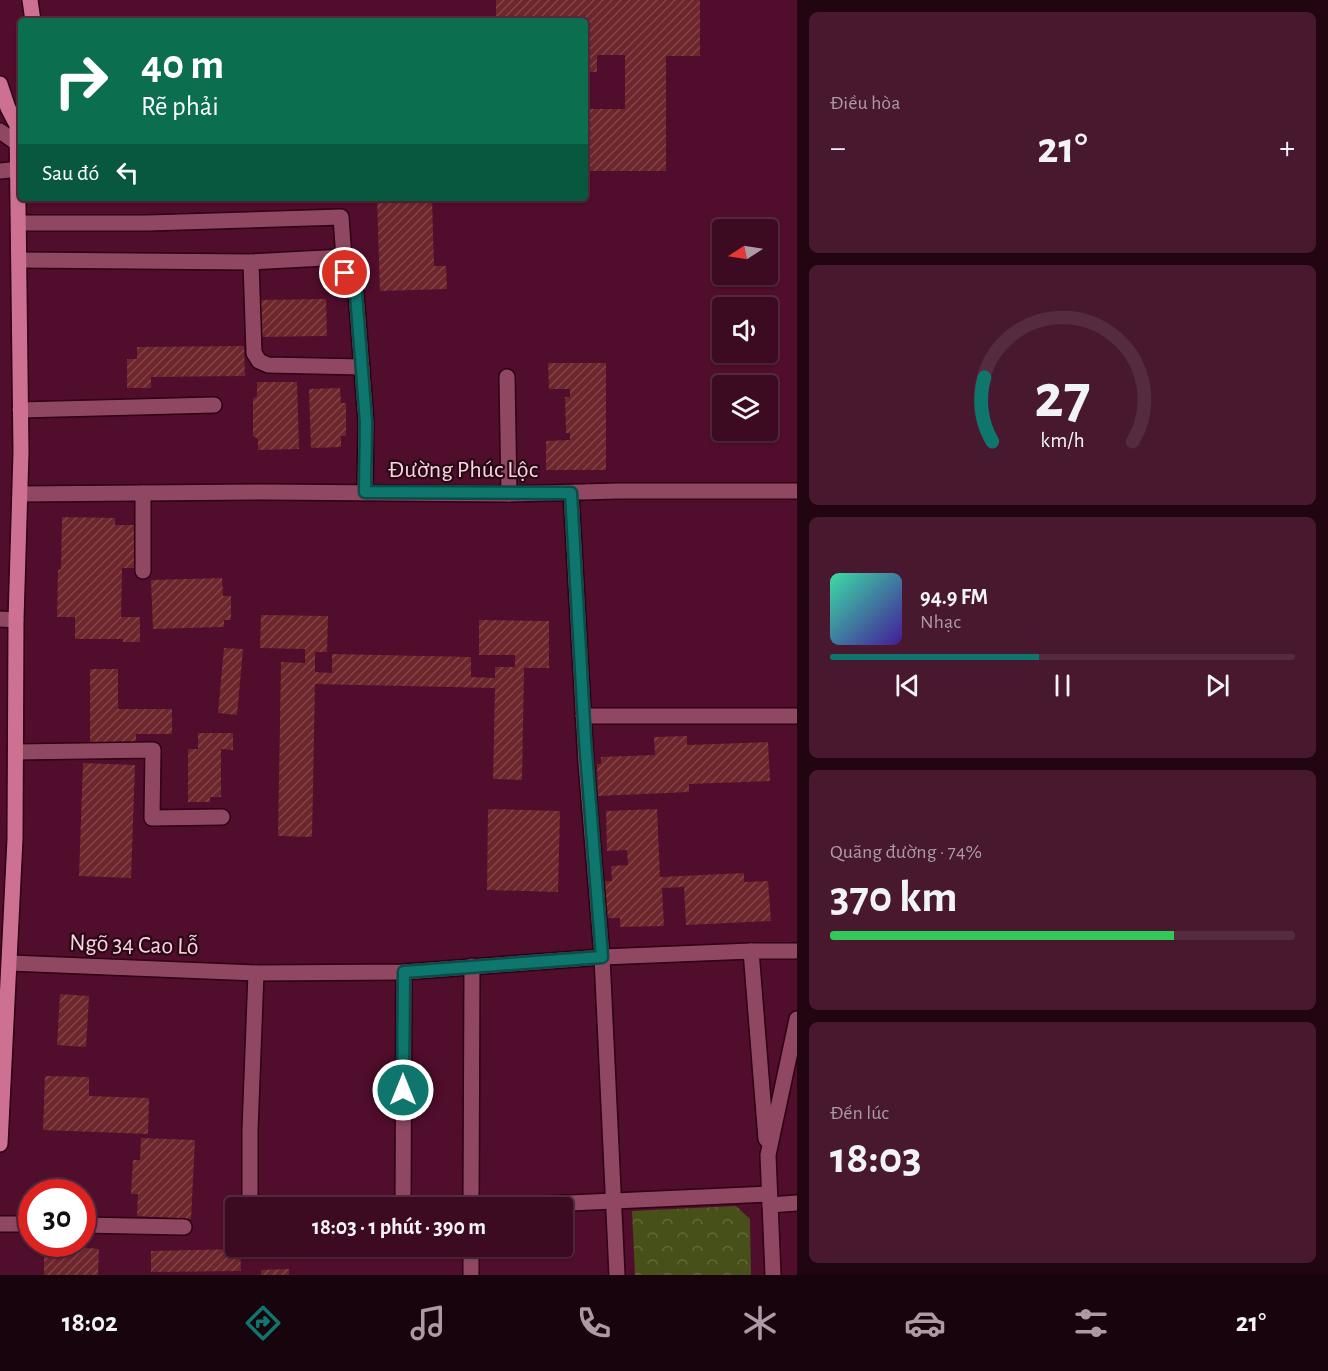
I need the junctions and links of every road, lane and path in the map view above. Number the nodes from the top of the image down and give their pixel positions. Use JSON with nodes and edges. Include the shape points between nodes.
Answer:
{"nodes":[{"id":1,"x":31,"y":0,"type":"edge"},
{"id":2,"x":33,"y":18,"type":"edge"},
{"id":3,"x":0,"y":84,"type":"edge"},
{"id":4,"x":18,"y":122,"type":"edge"},
{"id":5,"x":0,"y":131,"type":"edge"},
{"id":6,"x":18,"y":144,"type":"edge"},
{"id":7,"x":18,"y":169,"type":"edge"},
{"id":8,"x":0,"y":171,"type":"edge"},
{"id":9,"x":19,"y":201,"type":"edge"},
{"id":10,"x":19,"y":223,"type":"junction"},
{"id":11,"x":344,"y":257,"type":"junction"},
{"id":12,"x":20,"y":260,"type":"junction"},
{"id":13,"x":251,"y":262,"type":"junction"},
{"id":14,"x":362,"y":367,"type":"junction"},
{"id":15,"x":507,"y":377,"type":"dead end"},
{"id":16,"x":214,"y":405,"type":"dead end"},
{"id":17,"x":20,"y":410,"type":"junction"},
{"id":18,"x":797,"y":491,"type":"edge"},
{"id":19,"x":365,"y":492,"type":"junction"},
{"id":20,"x":143,"y":493,"type":"junction"},
{"id":21,"x":571,"y":493,"type":"junction"},
{"id":22,"x":21,"y":494,"type":"junction"},
{"id":23,"x":509,"y":494,"type":"junction"},
{"id":24,"x":142,"y":571,"type":"dead end"},
{"id":25,"x":0,"y":620,"type":"edge"},
{"id":26,"x":16,"y":620,"type":"junction"},
{"id":27,"x":583,"y":716,"type":"junction"},
{"id":28,"x":797,"y":716,"type":"edge"},
{"id":29,"x":16,"y":752,"type":"junction"},
{"id":30,"x":222,"y":817,"type":"dead end"},
{"id":31,"x":751,"y":951,"type":"junction"},
{"id":32,"x":797,"y":951,"type":"edge"},
{"id":33,"x":602,"y":957,"type":"junction"},
{"id":34,"x":10,"y":963,"type":"junction"},
{"id":35,"x":472,"y":966,"type":"junction"},
{"id":36,"x":404,"y":972,"type":"junction"},
{"id":37,"x":256,"y":973,"type":"junction"},
{"id":38,"x":4,"y":986,"type":"edge"},
{"id":39,"x":797,"y":1019,"type":"edge"},
{"id":40,"x":0,"y":1131,"type":"edge"},
{"id":41,"x":0,"y":1144,"type":"edge"},
{"id":42,"x":768,"y":1155,"type":"junction"},
{"id":43,"x":250,"y":1197,"type":"edge"},
{"id":44,"x":403,"y":1197,"type":"edge"},
{"id":45,"x":471,"y":1197,"type":"edge"},
{"id":46,"x":769,"y":1200,"type":"junction"},
{"id":47,"x":613,"y":1201,"type":"junction"},
{"id":48,"x":573,"y":1203,"type":"edge"},
{"id":49,"x":797,"y":1203,"type":"edge"},
{"id":50,"x":0,"y":1224,"type":"edge"},
{"id":51,"x":18,"y":1224,"type":"edge"},
{"id":52,"x":96,"y":1225,"type":"edge"},
{"id":53,"x":184,"y":1227,"type":"dead end"},
{"id":54,"x":471,"y":1257,"type":"edge"},
{"id":55,"x":471,"y":1275,"type":"edge"},
{"id":56,"x":618,"y":1275,"type":"edge"},
{"id":57,"x":772,"y":1275,"type":"edge"}],
"edges":[{"from":1,"to":2,"type":"main road"},
{"from":3,"to":4,"type":"main road","via":[[8,108]]},
{"from":5,"to":6,"type":"street"},
{"from":7,"to":8,"type":"street"},
{"from":9,"to":10,"type":"main road"},
{"from":10,"to":11,"type":"street","via":[[341,217]]},
{"from":10,"to":12,"type":"main road"},
{"from":11,"to":13,"type":"street"},
{"from":11,"to":14,"type":"street","via":[[345,273],[356,294]]},
{"from":12,"to":13,"type":"street"},
{"from":12,"to":17,"type":"main road"},
{"from":13,"to":14,"type":"street","via":[[254,353],[260,361],[268,365]]},
{"from":14,"to":19,"type":"street"},
{"from":15,"to":23,"type":"street"},
{"from":16,"to":17,"type":"street"},
{"from":17,"to":22,"type":"main road"},
{"from":18,"to":21,"type":"street","name":"Đường Phúc Lộc"},
{"from":19,"to":20,"type":"street","name":"Đường Phúc Lộc"},
{"from":19,"to":23,"type":"street","name":"Đường Phúc Lộc"},
{"from":20,"to":22,"type":"street","name":"Đường Phúc Lộc"},
{"from":20,"to":24,"type":"street"},
{"from":21,"to":23,"type":"street","name":"Đường Phúc Lộc"},
{"from":21,"to":27,"type":"street"},
{"from":22,"to":26,"type":"main road"},
{"from":25,"to":26,"type":"street"},
{"from":26,"to":29,"type":"main road"},
{"from":27,"to":28,"type":"street"},
{"from":27,"to":33,"type":"street"},
{"from":29,"to":30,"type":"street","via":[[153,750],[152,818]]},
{"from":29,"to":34,"type":"main road"},
{"from":31,"to":32,"type":"street","name":"Ngõ 34 Cao Lỗ"},
{"from":31,"to":33,"type":"street","name":"Ngõ 34 Cao Lỗ"},
{"from":31,"to":42,"type":"street"},
{"from":33,"to":35,"type":"street","name":"Ngõ 34 Cao Lỗ"},
{"from":33,"to":47,"type":"street"},
{"from":34,"to":37,"type":"street","name":"Ngõ 34 Cao Lỗ"},
{"from":34,"to":38,"type":"main road"},
{"from":35,"to":36,"type":"street","name":"Ngõ 34 Cao Lỗ"},
{"from":35,"to":45,"type":"street"},
{"from":36,"to":37,"type":"street","name":"Ngõ 34 Cao Lỗ"},
{"from":36,"to":44,"type":"street"},
{"from":37,"to":43,"type":"street"},
{"from":38,"to":40,"type":"main road"},
{"from":39,"to":42,"type":"street"},
{"from":40,"to":41,"type":"main road"},
{"from":42,"to":46,"type":"street"},
{"from":46,"to":47,"type":"street"},
{"from":46,"to":49,"type":"street"},
{"from":46,"to":57,"type":"street"},
{"from":47,"to":48,"type":"street"},
{"from":47,"to":56,"type":"street"},
{"from":50,"to":51,"type":"street"},
{"from":52,"to":53,"type":"street"},
{"from":54,"to":55,"type":"street"}]}
